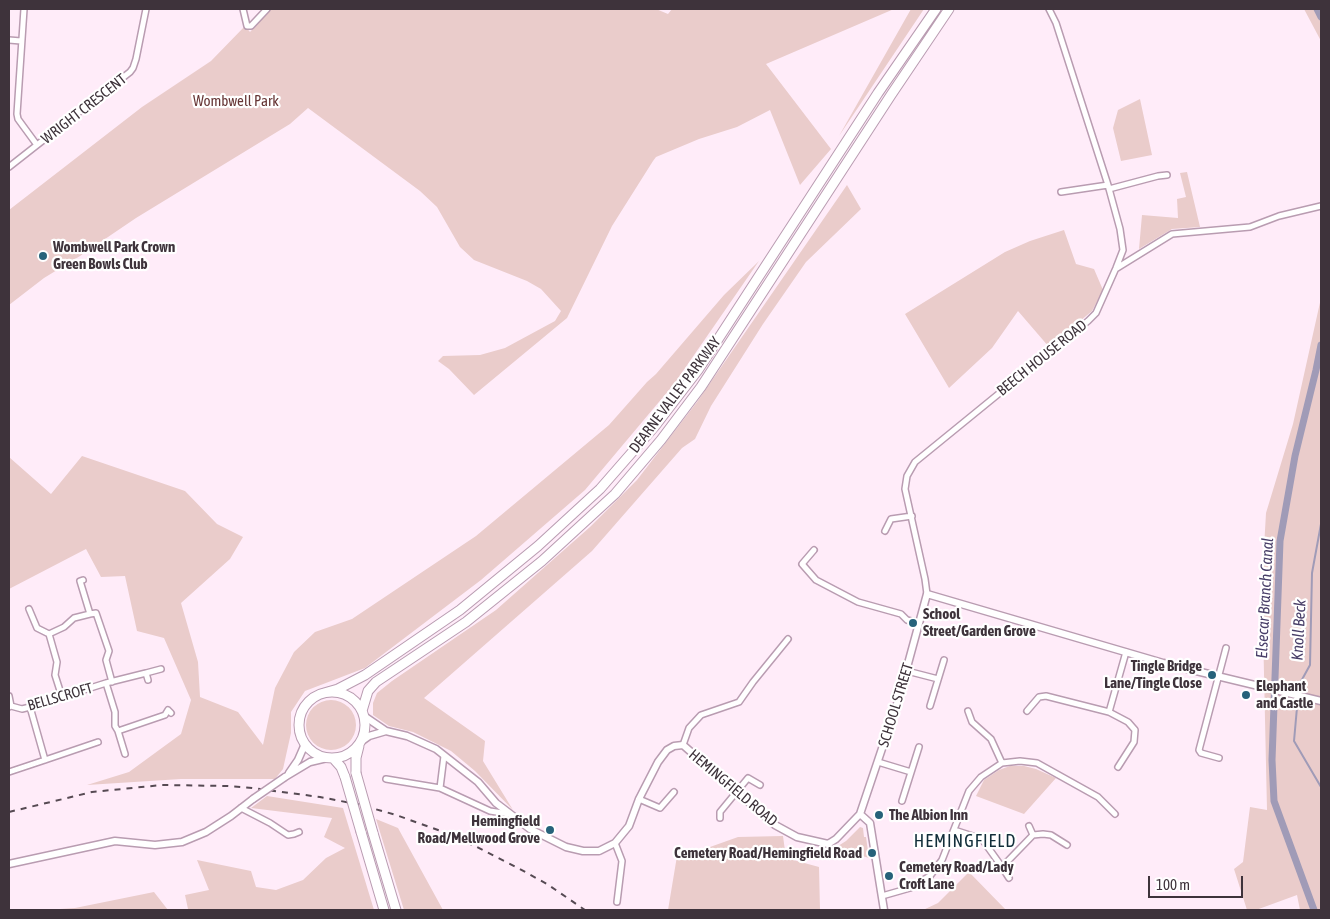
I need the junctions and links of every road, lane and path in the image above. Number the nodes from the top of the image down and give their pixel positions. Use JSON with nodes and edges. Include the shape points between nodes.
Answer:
{"nodes":[{"id":1,"x":24,"y":9,"type":"edge"},
{"id":2,"x":146,"y":9,"type":"edge"},
{"id":3,"x":243,"y":9,"type":"edge"},
{"id":4,"x":267,"y":9,"type":"edge"},
{"id":5,"x":936,"y":9,"type":"edge"},
{"id":6,"x":949,"y":9,"type":"edge"},
{"id":7,"x":1049,"y":9,"type":"edge"},
{"id":8,"x":9,"y":40,"type":"edge"},
{"id":9,"x":21,"y":41,"type":"junction"},
{"id":10,"x":37,"y":145,"type":"junction"},
{"id":11,"x":9,"y":167,"type":"edge"},
{"id":12,"x":1167,"y":175,"type":"dead end"},
{"id":13,"x":1108,"y":187,"type":"junction"},
{"id":14,"x":1062,"y":192,"type":"dead end"},
{"id":15,"x":1321,"y":206,"type":"edge"},
{"id":16,"x":1116,"y":268,"type":"junction"},
{"id":17,"x":912,"y":516,"type":"junction"},
{"id":18,"x":885,"y":531,"type":"dead end"},
{"id":19,"x":814,"y":550,"type":"dead end"},
{"id":20,"x":82,"y":580,"type":"dead end"},
{"id":21,"x":927,"y":594,"type":"junction"},
{"id":22,"x":29,"y":609,"type":"dead end"},
{"id":23,"x":90,"y":614,"type":"junction"},
{"id":24,"x":919,"y":624,"type":"junction"},
{"id":25,"x":49,"y":634,"type":"junction"},
{"id":26,"x":788,"y":639,"type":"dead end"},
{"id":27,"x":1226,"y":648,"type":"dead end"},
{"id":28,"x":1126,"y":652,"type":"junction"},
{"id":29,"x":944,"y":660,"type":"dead end"},
{"id":30,"x":161,"y":670,"type":"dead end"},
{"id":31,"x":907,"y":671,"type":"junction"},
{"id":32,"x":146,"y":673,"type":"junction"},
{"id":33,"x":1218,"y":677,"type":"junction"},
{"id":34,"x":938,"y":679,"type":"junction"},
{"id":35,"x":148,"y":680,"type":"dead end"},
{"id":36,"x":109,"y":683,"type":"junction"},
{"id":37,"x":324,"y":693,"type":"junction"},
{"id":38,"x":9,"y":696,"type":"edge"},
{"id":39,"x":62,"y":697,"type":"junction"},
{"id":40,"x":1321,"y":701,"type":"edge"},
{"id":41,"x":10,"y":706,"type":"edge"},
{"id":42,"x":930,"y":706,"type":"dead end"},
{"id":43,"x":30,"y":707,"type":"junction"},
{"id":44,"x":968,"y":711,"type":"dead end"},
{"id":45,"x":1027,"y":711,"type":"dead end"},
{"id":46,"x":1109,"y":712,"type":"junction"},
{"id":47,"x":171,"y":713,"type":"dead end"},
{"id":48,"x":363,"y":713,"type":"junction"},
{"id":49,"x":386,"y":730,"type":"junction"},
{"id":50,"x":118,"y":731,"type":"junction"},
{"id":51,"x":98,"y":742,"type":"dead end"},
{"id":52,"x":361,"y":742,"type":"junction"},
{"id":53,"x":305,"y":744,"type":"junction"},
{"id":54,"x":683,"y":745,"type":"junction"},
{"id":55,"x":919,"y":747,"type":"dead end"},
{"id":56,"x":125,"y":754,"type":"dead end"},
{"id":57,"x":444,"y":756,"type":"junction"},
{"id":58,"x":330,"y":758,"type":"junction"},
{"id":59,"x":1219,"y":758,"type":"dead end"},
{"id":60,"x":45,"y":760,"type":"junction"},
{"id":61,"x":878,"y":762,"type":"junction"},
{"id":62,"x":1002,"y":763,"type":"junction"},
{"id":63,"x":1118,"y":766,"type":"dead end"},
{"id":64,"x":9,"y":772,"type":"edge"},
{"id":65,"x":911,"y":772,"type":"junction"},
{"id":66,"x":286,"y":777,"type":"junction"},
{"id":67,"x":386,"y":779,"type":"dead end"},
{"id":68,"x":760,"y":785,"type":"dead end"},
{"id":69,"x":440,"y":788,"type":"junction"},
{"id":70,"x":674,"y":792,"type":"dead end"},
{"id":71,"x":738,"y":792,"type":"junction"},
{"id":72,"x":639,"y":799,"type":"junction"},
{"id":73,"x":902,"y":801,"type":"dead end"},
{"id":74,"x":241,"y":808,"type":"junction"},
{"id":75,"x":510,"y":814,"type":"junction"},
{"id":76,"x":860,"y":814,"type":"junction"},
{"id":77,"x":1115,"y":814,"type":"dead end"},
{"id":78,"x":720,"y":818,"type":"dead end"},
{"id":79,"x":1029,"y":826,"type":"dead end"},
{"id":80,"x":954,"y":830,"type":"junction"},
{"id":81,"x":299,"y":832,"type":"dead end"},
{"id":82,"x":1033,"y":835,"type":"junction"},
{"id":83,"x":615,"y":843,"type":"junction"},
{"id":84,"x":1067,"y":845,"type":"dead end"},
{"id":85,"x":9,"y":864,"type":"edge"},
{"id":86,"x":1002,"y":867,"type":"junction"},
{"id":87,"x":1009,"y":878,"type":"dead end"},
{"id":88,"x":882,"y":896,"type":"junction"},
{"id":89,"x":617,"y":902,"type":"dead end"},
{"id":90,"x":384,"y":910,"type":"edge"},
{"id":91,"x":396,"y":910,"type":"edge"},
{"id":92,"x":884,"y":910,"type":"edge"}],
"edges":[{"from":1,"to":9,"type":"street"},
{"from":2,"to":10,"type":"street","name":"WRIGHT CRESCENT","via":[[136,59],[130,72]]},
{"from":3,"to":4,"type":"street","via":[[247,26],[251,26]]},
{"from":5,"to":37,"type":"highway","name":"DEARNE VALLEY PARKWAY","via":[[698,370],[600,489],[538,546],[460,610],[365,675]]},
{"from":6,"to":48,"type":"highway","name":"DEARNE VALLEY PARKWAY","via":[[710,372],[661,440],[615,494],[542,561],[466,622],[376,682],[368,692]]},
{"from":7,"to":13,"type":"street","name":"BEECH HOUSE ROAD"},
{"from":8,"to":9,"type":"street"},
{"from":9,"to":10,"type":"street","via":[[17,114]]},
{"from":10,"to":11,"type":"street","name":"WRIGHT CRESCENT"},
{"from":12,"to":13,"type":"street"},
{"from":13,"to":14,"type":"street"},
{"from":13,"to":16,"type":"street","name":"BEECH HOUSE ROAD","via":[[1123,250]]},
{"from":15,"to":16,"type":"street","via":[[1279,216],[1250,228],[1172,234]]},
{"from":16,"to":17,"type":"street","name":"BEECH HOUSE ROAD","via":[[1096,313],[1088,322],[915,462],[907,476],[905,489]]},
{"from":17,"to":18,"type":"street","via":[[891,519]]},
{"from":17,"to":21,"type":"street","name":"BEECH HOUSE ROAD"},
{"from":19,"to":24,"type":"street","via":[[802,564],[816,580],[858,602],[901,614]]},
{"from":20,"to":23,"type":"street"},
{"from":21,"to":24,"type":"street","name":"SCHOOL STREET"},
{"from":21,"to":28,"type":"street"},
{"from":22,"to":25,"type":"street","via":[[37,628]]},
{"from":23,"to":25,"type":"street","via":[[74,618]]},
{"from":23,"to":36,"type":"street","via":[[96,612],[109,651],[106,660]]},
{"from":24,"to":31,"type":"street","name":"SCHOOL STREET"},
{"from":25,"to":39,"type":"street"},
{"from":26,"to":54,"type":"street","via":[[739,702],[701,715],[689,728]]},
{"from":27,"to":33,"type":"street"},
{"from":28,"to":33,"type":"street"},
{"from":28,"to":46,"type":"street"},
{"from":29,"to":34,"type":"street"},
{"from":30,"to":32,"type":"street","name":"BELLSCROFT"},
{"from":31,"to":34,"type":"street"},
{"from":31,"to":61,"type":"street","name":"SCHOOL STREET"},
{"from":32,"to":35,"type":"street"},
{"from":32,"to":36,"type":"street","name":"BELLSCROFT"},
{"from":33,"to":40,"type":"street"},
{"from":33,"to":59,"type":"street","via":[[1199,750]]},
{"from":34,"to":42,"type":"street"},
{"from":36,"to":39,"type":"street","name":"BELLSCROFT"},
{"from":36,"to":50,"type":"street"},
{"from":37,"to":48,"type":"highway","via":[[346,695]]},
{"from":37,"to":53,"type":"highway","via":[[310,700],[301,714],[300,730]]},
{"from":38,"to":41,"type":"street"},
{"from":39,"to":43,"type":"street","name":"BELLSCROFT"},
{"from":41,"to":43,"type":"street","name":"BELLSCROFT"},
{"from":43,"to":60,"type":"street"},
{"from":44,"to":62,"type":"street","via":[[972,722],[991,739]]},
{"from":45,"to":46,"type":"street","via":[[1039,697],[1046,696]]},
{"from":46,"to":63,"type":"street","via":[[1128,722],[1135,730],[1134,742]]},
{"from":47,"to":50,"type":"street","via":[[168,710],[165,715]]},
{"from":48,"to":49,"type":"street"},
{"from":48,"to":52,"type":"highway","via":[[365,728]]},
{"from":49,"to":52,"type":"street"},
{"from":49,"to":57,"type":"street","via":[[436,749]]},
{"from":50,"to":56,"type":"street"},
{"from":51,"to":60,"type":"street"},
{"from":52,"to":58,"type":"highway","via":[[348,754]]},
{"from":52,"to":91,"type":"highway","bridge":true,"via":[[356,772]]},
{"from":53,"to":58,"type":"highway","via":[[314,753]]},
{"from":53,"to":66,"type":"street"},
{"from":54,"to":71,"type":"street","name":"HEMINGFIELD ROAD"},
{"from":54,"to":72,"type":"street","name":"HEMINGFIELD ROAD","via":[[667,750]]},
{"from":55,"to":65,"type":"street"},
{"from":57,"to":69,"type":"street"},
{"from":57,"to":75,"type":"street","via":[[478,782]]},
{"from":58,"to":66,"type":"street","via":[[310,762]]},
{"from":58,"to":90,"type":"highway","bridge":true,"via":[[341,767],[345,777]]},
{"from":60,"to":64,"type":"street"},
{"from":61,"to":65,"type":"street"},
{"from":61,"to":76,"type":"street","name":"SCHOOL STREET"},
{"from":62,"to":77,"type":"street","via":[[1036,763],[1098,797]]},
{"from":62,"to":80,"type":"street","via":[[981,777],[969,791]]},
{"from":65,"to":73,"type":"street"},
{"from":66,"to":74,"type":"street","bridge":true},
{"from":67,"to":69,"type":"street"},
{"from":68,"to":71,"type":"street","via":[[748,778]]},
{"from":69,"to":75,"type":"street","via":[[490,810]]},
{"from":70,"to":72,"type":"street","via":[[660,808]]},
{"from":71,"to":76,"type":"street","name":"HEMINGFIELD ROAD","via":[[775,825],[797,837],[828,844]]},
{"from":71,"to":78,"type":"street","via":[[720,812]]},
{"from":72,"to":83,"type":"street","name":"HEMINGFIELD ROAD","via":[[629,826]]},
{"from":74,"to":81,"type":"street","via":[[288,835]]},
{"from":74,"to":85,"type":"street","via":[[206,832],[182,842],[155,845],[115,841]]},
{"from":75,"to":83,"type":"street","via":[[530,829],[566,847],[599,851]]},
{"from":76,"to":88,"type":"street","via":[[870,823]]},
{"from":79,"to":82,"type":"street"},
{"from":80,"to":86,"type":"street","via":[[982,839]]},
{"from":80,"to":88,"type":"street","via":[[942,860],[930,876],[910,888]]},
{"from":82,"to":84,"type":"street","via":[[1054,836]]},
{"from":82,"to":86,"type":"street"},
{"from":83,"to":89,"type":"street","via":[[622,861]]},
{"from":86,"to":87,"type":"street"},
{"from":88,"to":92,"type":"street"}]}
